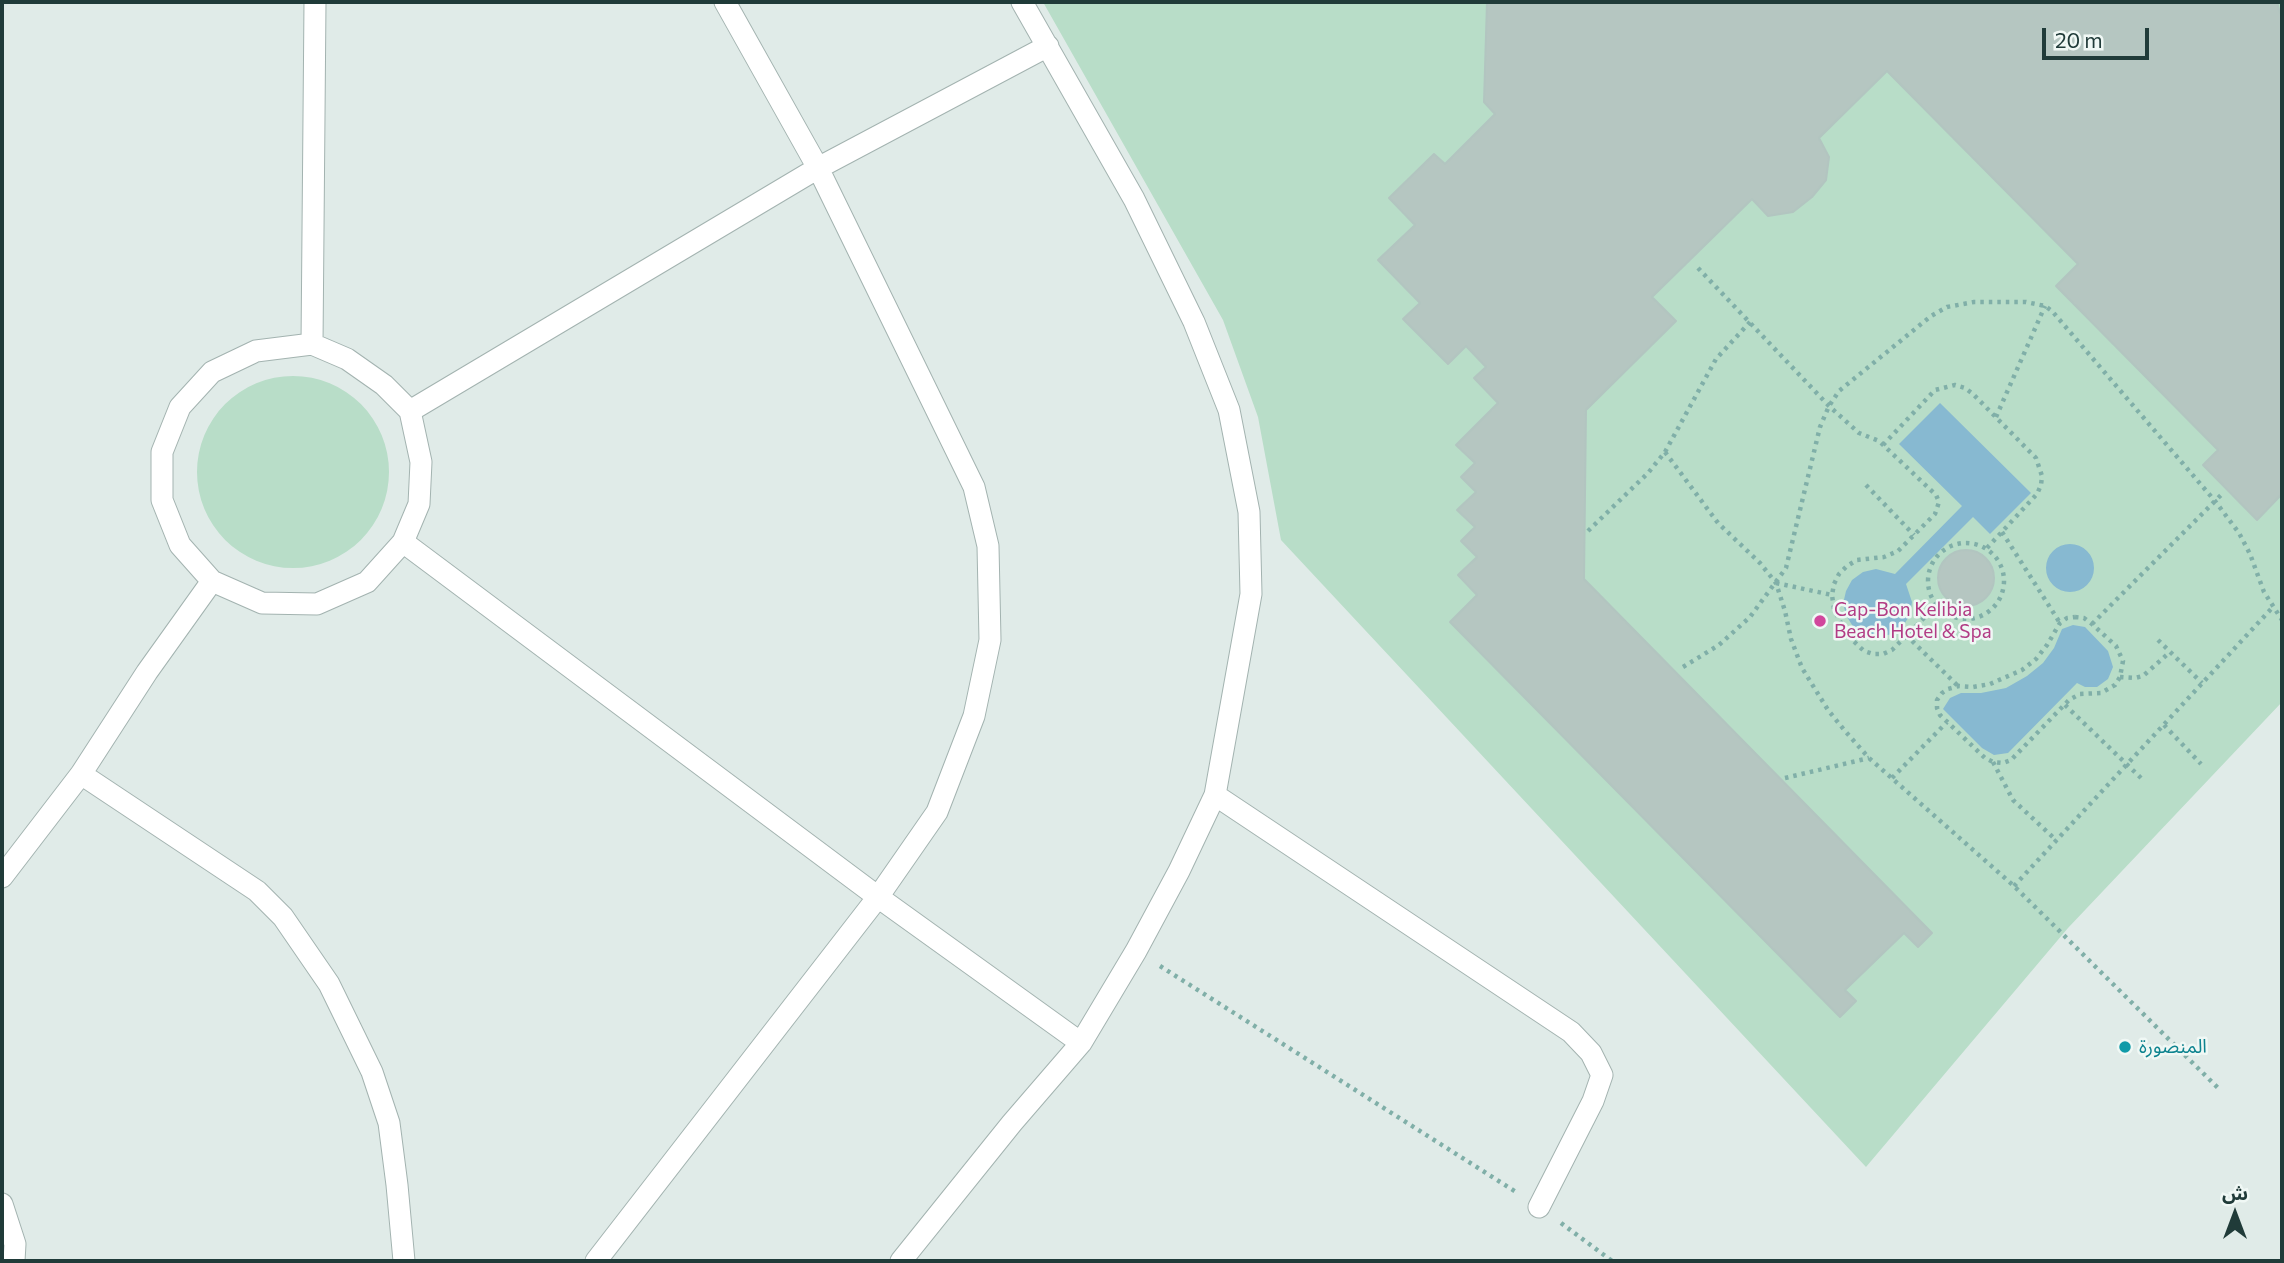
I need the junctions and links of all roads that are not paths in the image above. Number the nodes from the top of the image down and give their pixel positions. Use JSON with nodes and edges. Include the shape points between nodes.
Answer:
{"nodes":[{"id":1,"x":315,"y":2,"type":"edge"},
{"id":2,"x":725,"y":2,"type":"edge"},
{"id":3,"x":1022,"y":2,"type":"edge"},
{"id":4,"x":1048,"y":46,"type":"junction"},
{"id":5,"x":818,"y":168,"type":"junction"},
{"id":6,"x":312,"y":344,"type":"junction"},
{"id":7,"x":410,"y":411,"type":"junction"},
{"id":8,"x":403,"y":542,"type":"junction"},
{"id":9,"x":212,"y":580,"type":"junction"},
{"id":10,"x":81,"y":774,"type":"junction"},
{"id":11,"x":1215,"y":795,"type":"junction"},
{"id":12,"x":2,"y":877,"type":"edge"},
{"id":13,"x":877,"y":897,"type":"junction"},
{"id":14,"x":1081,"y":1043,"type":"junction"},
{"id":15,"x":2,"y":1205,"type":"edge"},
{"id":16,"x":1539,"y":1207,"type":"road end"},
{"id":17,"x":14,"y":1261,"type":"edge"},
{"id":18,"x":404,"y":1261,"type":"edge"},
{"id":19,"x":596,"y":1261,"type":"edge"},
{"id":20,"x":901,"y":1261,"type":"edge"}],
"edges":[{"from":1,"to":6,"type":"street"},
{"from":2,"to":5,"type":"street"},
{"from":3,"to":4,"type":"street"},
{"from":4,"to":5,"type":"street"},
{"from":4,"to":11,"type":"street","via":[[1140,211],[1230,410],[1249,512],[1251,594]]},
{"from":5,"to":7,"type":"street"},
{"from":5,"to":13,"type":"street","via":[[974,487],[988,546],[990,640],[974,716],[937,812]]},
{"from":6,"to":7,"type":"street","via":[[347,359]]},
{"from":6,"to":9,"type":"street","via":[[256,351],[212,372],[180,407],[162,452],[162,500],[180,545]]},
{"from":7,"to":8,"type":"street","via":[[421,462],[419,504]]},
{"from":8,"to":9,"type":"street","via":[[367,582],[317,604],[262,603]]},
{"from":8,"to":13,"type":"street"},
{"from":9,"to":10,"type":"street"},
{"from":10,"to":12,"type":"street"},
{"from":10,"to":18,"type":"street","via":[[257,891],[283,917],[329,984],[372,1072],[389,1123]]},
{"from":11,"to":14,"type":"street","via":[[1136,951]]},
{"from":11,"to":16,"type":"street","via":[[1572,1032],[1591,1053],[1602,1075]]},
{"from":13,"to":14,"type":"street"},
{"from":13,"to":19,"type":"street"},
{"from":14,"to":20,"type":"street"},
{"from":15,"to":17,"type":"street","via":[[15,1244]]}]}
